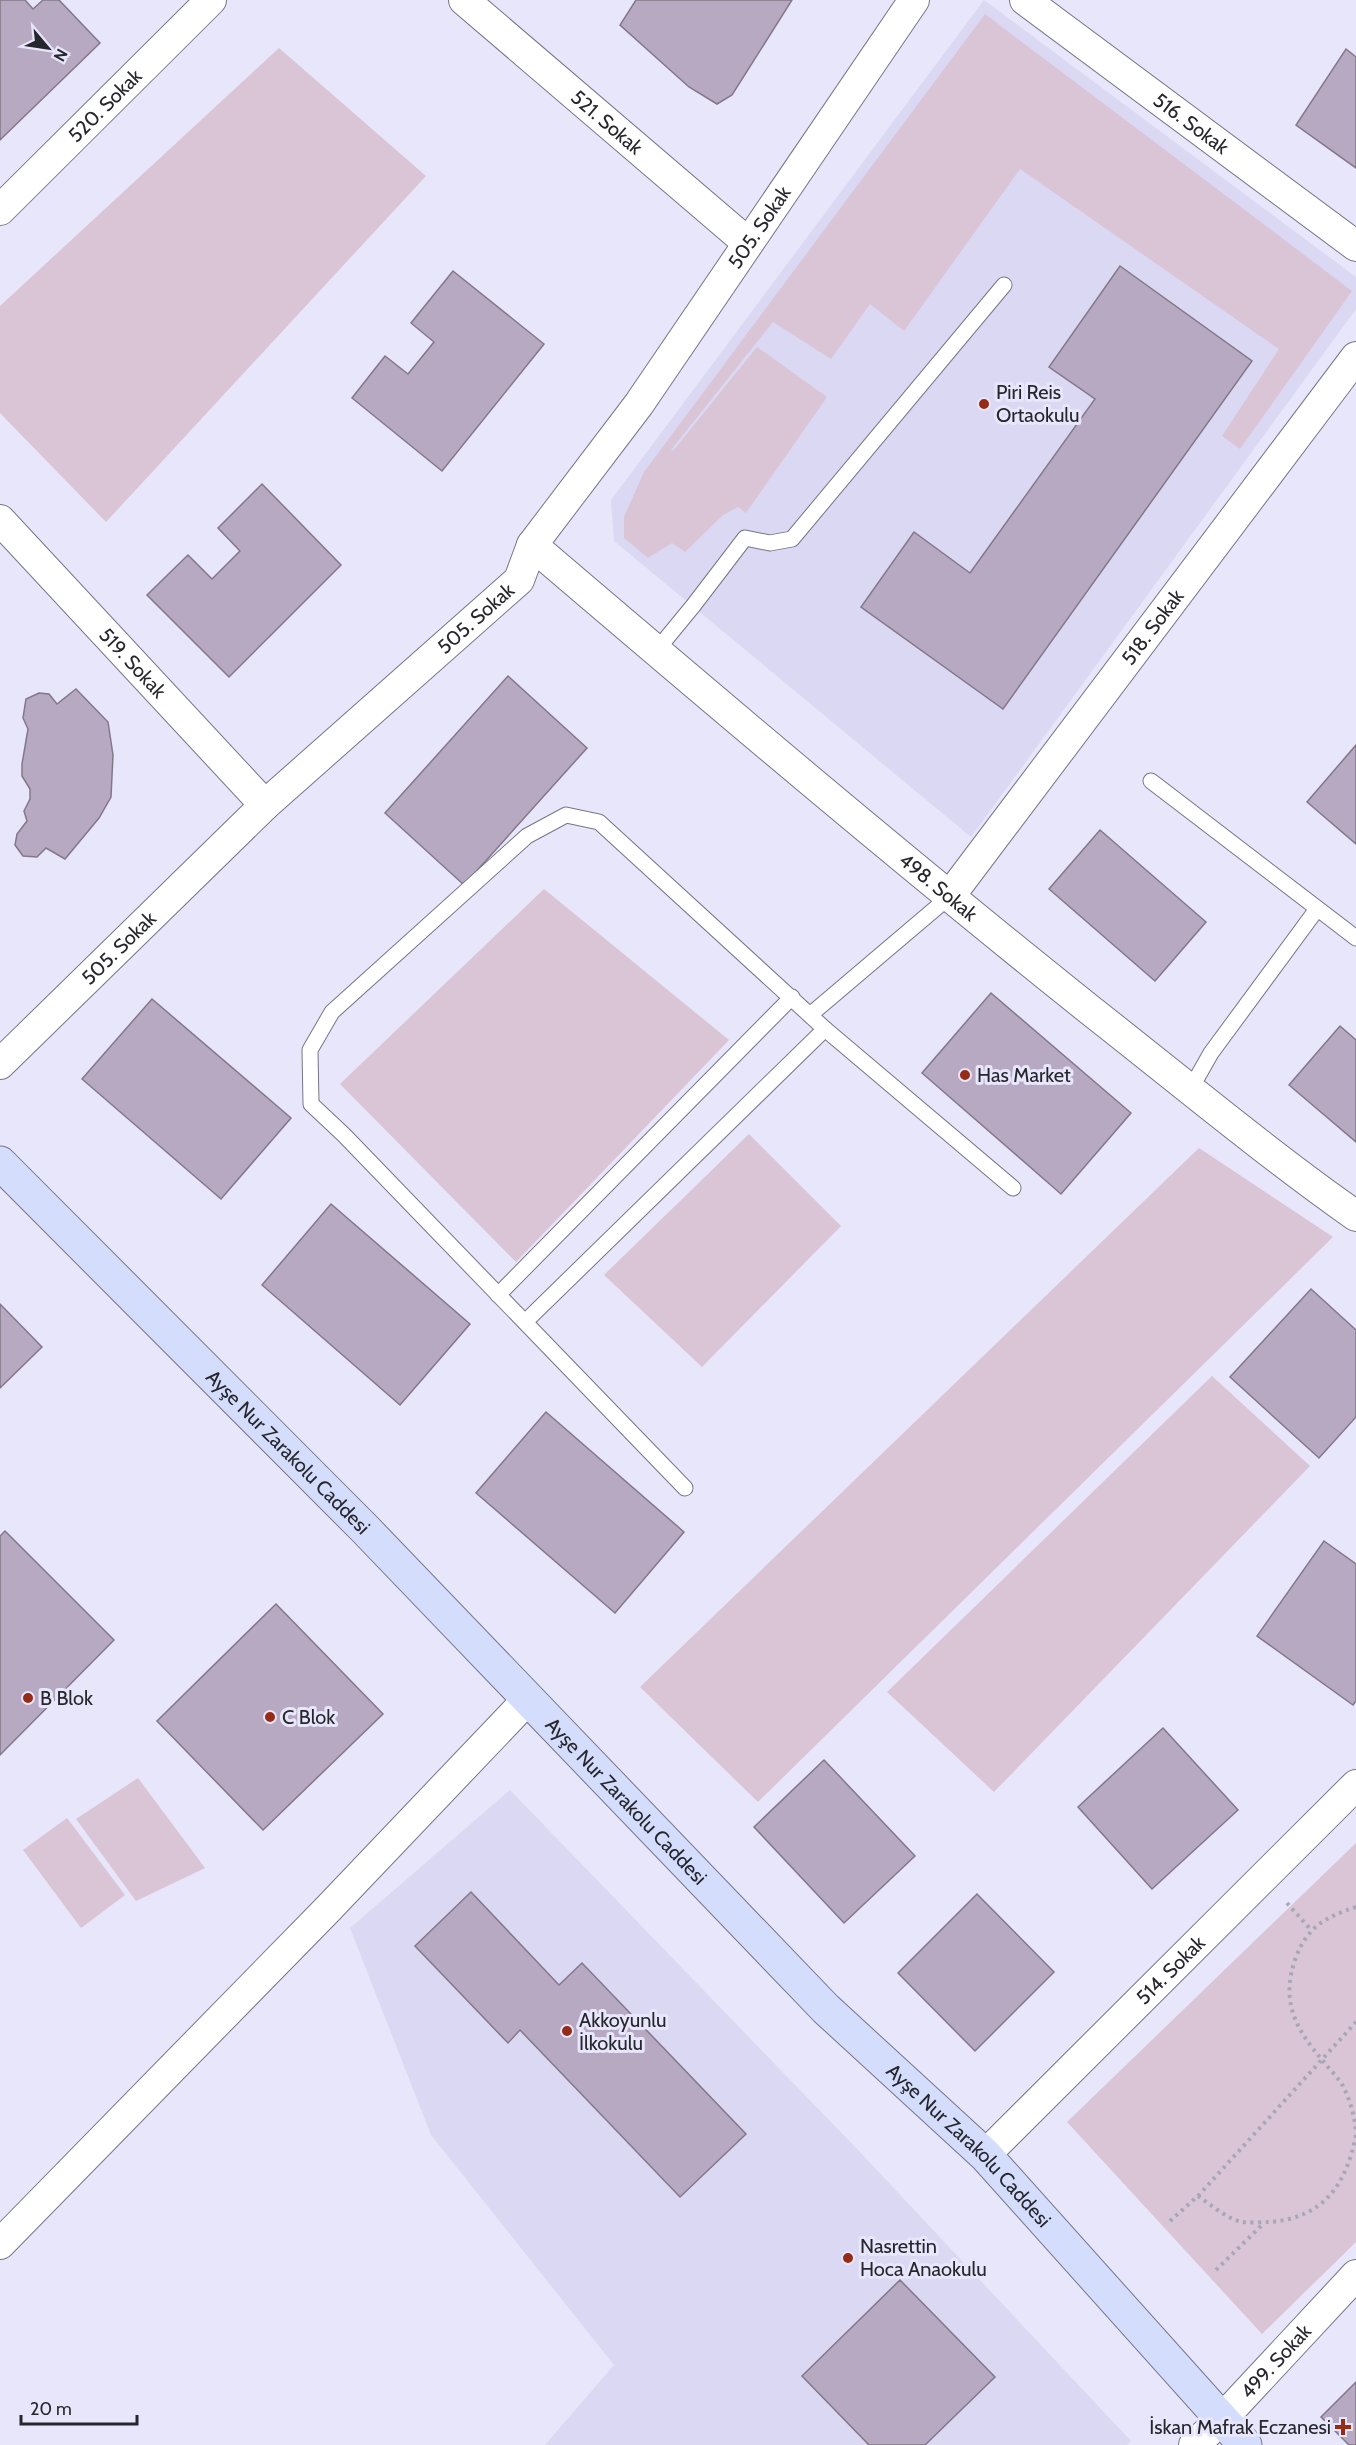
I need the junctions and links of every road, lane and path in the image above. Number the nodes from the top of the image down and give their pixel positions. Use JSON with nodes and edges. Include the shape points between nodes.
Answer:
{"nodes":[{"id":1,"x":212,"y":0,"type":"edge"},
{"id":2,"x":464,"y":0,"type":"edge"},
{"id":3,"x":914,"y":0,"type":"edge"},
{"id":4,"x":1025,"y":0,"type":"edge"},
{"id":5,"x":0,"y":210,"type":"edge"},
{"id":6,"x":748,"y":243,"type":"junction"},
{"id":7,"x":1356,"y":246,"type":"edge"},
{"id":8,"x":1004,"y":285,"type":"dead end"},
{"id":9,"x":1356,"y":357,"type":"edge"},
{"id":10,"x":0,"y":520,"type":"edge"},
{"id":11,"x":532,"y":545,"type":"junction"},
{"id":12,"x":656,"y":651,"type":"junction"},
{"id":13,"x":1151,"y":781,"type":"dead end"},
{"id":14,"x":266,"y":805,"type":"junction"},
{"id":15,"x":949,"y":897,"type":"junction"},
{"id":16,"x":1317,"y":909,"type":"junction"},
{"id":17,"x":1356,"y":938,"type":"edge"},
{"id":18,"x":792,"y":997,"type":"junction"},
{"id":19,"x":810,"y":1015,"type":"junction"},
{"id":20,"x":825,"y":1029,"type":"junction"},
{"id":21,"x":0,"y":1064,"type":"edge"},
{"id":22,"x":1190,"y":1090,"type":"junction"},
{"id":23,"x":0,"y":1163,"type":"edge"},
{"id":24,"x":1013,"y":1188,"type":"dead end"},
{"id":25,"x":1356,"y":1216,"type":"edge"},
{"id":26,"x":498,"y":1295,"type":"junction"},
{"id":27,"x":525,"y":1322,"type":"junction"},
{"id":28,"x":685,"y":1488,"type":"dead end"},
{"id":29,"x":528,"y":1699,"type":"junction"},
{"id":30,"x":1356,"y":1785,"type":"edge"},
{"id":31,"x":1287,"y":1903,"type":"dead end"},
{"id":32,"x":1356,"y":1907,"type":"edge"},
{"id":33,"x":1312,"y":1931,"type":"junction"},
{"id":34,"x":1356,"y":2022,"type":"edge"},
{"id":35,"x":1321,"y":2059,"type":"junction"},
{"id":36,"x":1356,"y":2130,"type":"edge"},
{"id":37,"x":1356,"y":2135,"type":"edge"},
{"id":38,"x":985,"y":2155,"type":"junction"},
{"id":39,"x":1198,"y":2196,"type":"junction"},
{"id":40,"x":1170,"y":2222,"type":"dead end"},
{"id":41,"x":1264,"y":2222,"type":"junction"},
{"id":42,"x":0,"y":2244,"type":"edge"},
{"id":43,"x":1216,"y":2270,"type":"dead end"},
{"id":44,"x":1356,"y":2275,"type":"edge"},
{"id":45,"x":1221,"y":2420,"type":"junction"},
{"id":46,"x":1194,"y":2445,"type":"edge"},
{"id":47,"x":1245,"y":2445,"type":"edge"}],
"edges":[{"from":1,"to":5,"type":"street","name":"520. Sokak"},
{"from":2,"to":6,"type":"street","name":"521. Sokak"},
{"from":3,"to":6,"type":"street","name":"505. Sokak"},
{"from":4,"to":7,"type":"street","name":"516. Sokak"},
{"from":6,"to":11,"type":"street","name":"505. Sokak","via":[[639,404]]},
{"from":8,"to":12,"type":"lane","via":[[792,539],[770,543],[745,538]]},
{"from":9,"to":15,"type":"street","name":"518. Sokak"},
{"from":10,"to":14,"type":"street","name":"519. Sokak"},
{"from":11,"to":12,"type":"street","name":"498. Sokak"},
{"from":11,"to":14,"type":"street","name":"505. Sokak","via":[[519,580]]},
{"from":12,"to":15,"type":"street","name":"498. Sokak"},
{"from":13,"to":16,"type":"lane"},
{"from":14,"to":21,"type":"street","name":"505. Sokak"},
{"from":15,"to":19,"type":"lane"},
{"from":15,"to":22,"type":"street","name":"498. Sokak"},
{"from":16,"to":17,"type":"lane"},
{"from":16,"to":22,"type":"lane","via":[[1211,1053]]},
{"from":18,"to":19,"type":"lane"},
{"from":18,"to":26,"type":"lane"},
{"from":18,"to":26,"type":"lane","via":[[599,822],[566,815],[527,836],[332,1012],[310,1050],[311,1104]]},
{"from":19,"to":20,"type":"lane"},
{"from":20,"to":24,"type":"lane"},
{"from":20,"to":27,"type":"lane"},
{"from":22,"to":25,"type":"street","name":"498. Sokak"},
{"from":23,"to":29,"type":"street","name":"Ayşe Nur Zarakolu Caddesi","via":[[355,1519]]},
{"from":26,"to":27,"type":"lane"},
{"from":27,"to":28,"type":"lane"},
{"from":29,"to":38,"type":"street","name":"Ayşe Nur Zarakolu Caddesi","via":[[826,2009]]},
{"from":29,"to":42,"type":"street"},
{"from":30,"to":38,"type":"street","name":"514. Sokak"},
{"from":31,"to":33,"type":"path"},
{"from":32,"to":33,"type":"path","via":[[1331,1915]]},
{"from":33,"to":35,"type":"path","via":[[1302,1943],[1291,1972],[1290,2006]]},
{"from":34,"to":35,"type":"path"},
{"from":35,"to":36,"type":"path","via":[[1342,2084]]},
{"from":35,"to":39,"type":"path"},
{"from":37,"to":41,"type":"path","via":[[1351,2161],[1338,2187],[1323,2204],[1286,2220]]},
{"from":38,"to":45,"type":"street","name":"Ayşe Nur Zarakolu Caddesi"},
{"from":39,"to":40,"type":"path"},
{"from":39,"to":41,"type":"path","via":[[1240,2222]]},
{"from":41,"to":43,"type":"path"},
{"from":44,"to":45,"type":"street","name":"499. Sokak"},
{"from":45,"to":46,"type":"street","name":"499. Sokak"},
{"from":45,"to":47,"type":"street","name":"Ayşe Nur Zarakolu Caddesi"}]}
